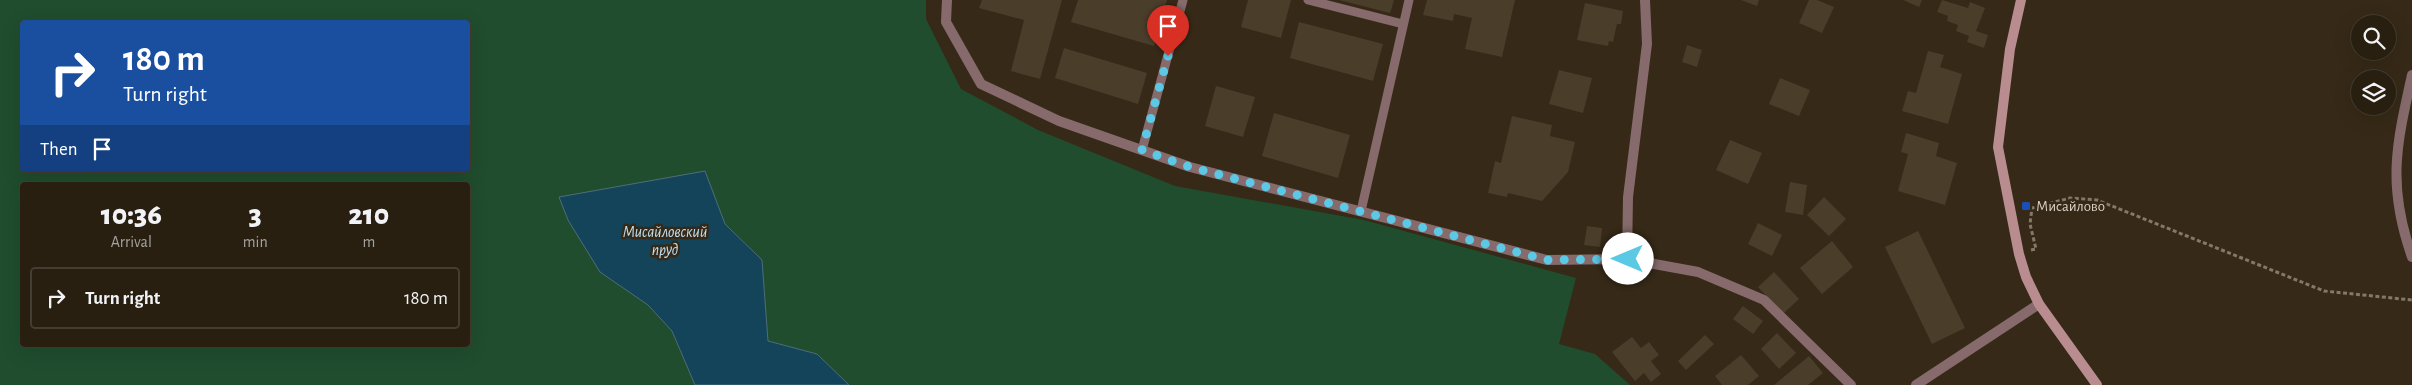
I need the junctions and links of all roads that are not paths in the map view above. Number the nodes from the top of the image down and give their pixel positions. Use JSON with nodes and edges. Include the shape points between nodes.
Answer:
{"nodes":[{"id":1,"x":947,"y":0,"type":"edge"},
{"id":2,"x":1183,"y":0,"type":"edge"},
{"id":3,"x":1308,"y":0,"type":"edge"},
{"id":4,"x":1409,"y":0,"type":"edge"},
{"id":5,"x":1645,"y":0,"type":"edge"},
{"id":6,"x":2021,"y":0,"type":"edge"},
{"id":7,"x":1403,"y":24,"type":"junction"},
{"id":8,"x":2412,"y":75,"type":"edge"},
{"id":9,"x":1142,"y":150,"type":"junction"},
{"id":10,"x":1362,"y":211,"type":"junction"},
{"id":11,"x":2412,"y":257,"type":"edge"},
{"id":12,"x":1628,"y":259,"type":"junction"},
{"id":13,"x":2039,"y":304,"type":"junction"},
{"id":14,"x":1851,"y":385,"type":"edge"},
{"id":15,"x":1916,"y":385,"type":"edge"},
{"id":16,"x":2097,"y":385,"type":"edge"}],
"edges":[{"from":1,"to":9,"type":"street","via":[[946,22],[981,84],[1059,122]]},
{"from":2,"to":9,"type":"lane"},
{"from":3,"to":7,"type":"lane"},
{"from":4,"to":7,"type":"lane"},
{"from":5,"to":12,"type":"street","via":[[1647,44],[1628,197]]},
{"from":6,"to":13,"type":"main road","via":[[2010,49],[1998,147],[2019,254]]},
{"from":7,"to":10,"type":"lane"},
{"from":8,"to":11,"type":"street","via":[[2396,148],[2395,178],[2401,226]]},
{"from":9,"to":10,"type":"street","via":[[1190,167]]},
{"from":10,"to":12,"type":"street","via":[[1547,260]]},
{"from":12,"to":14,"type":"street","via":[[1698,272],[1764,300]]},
{"from":13,"to":15,"type":"street"},
{"from":13,"to":16,"type":"main road"}]}
